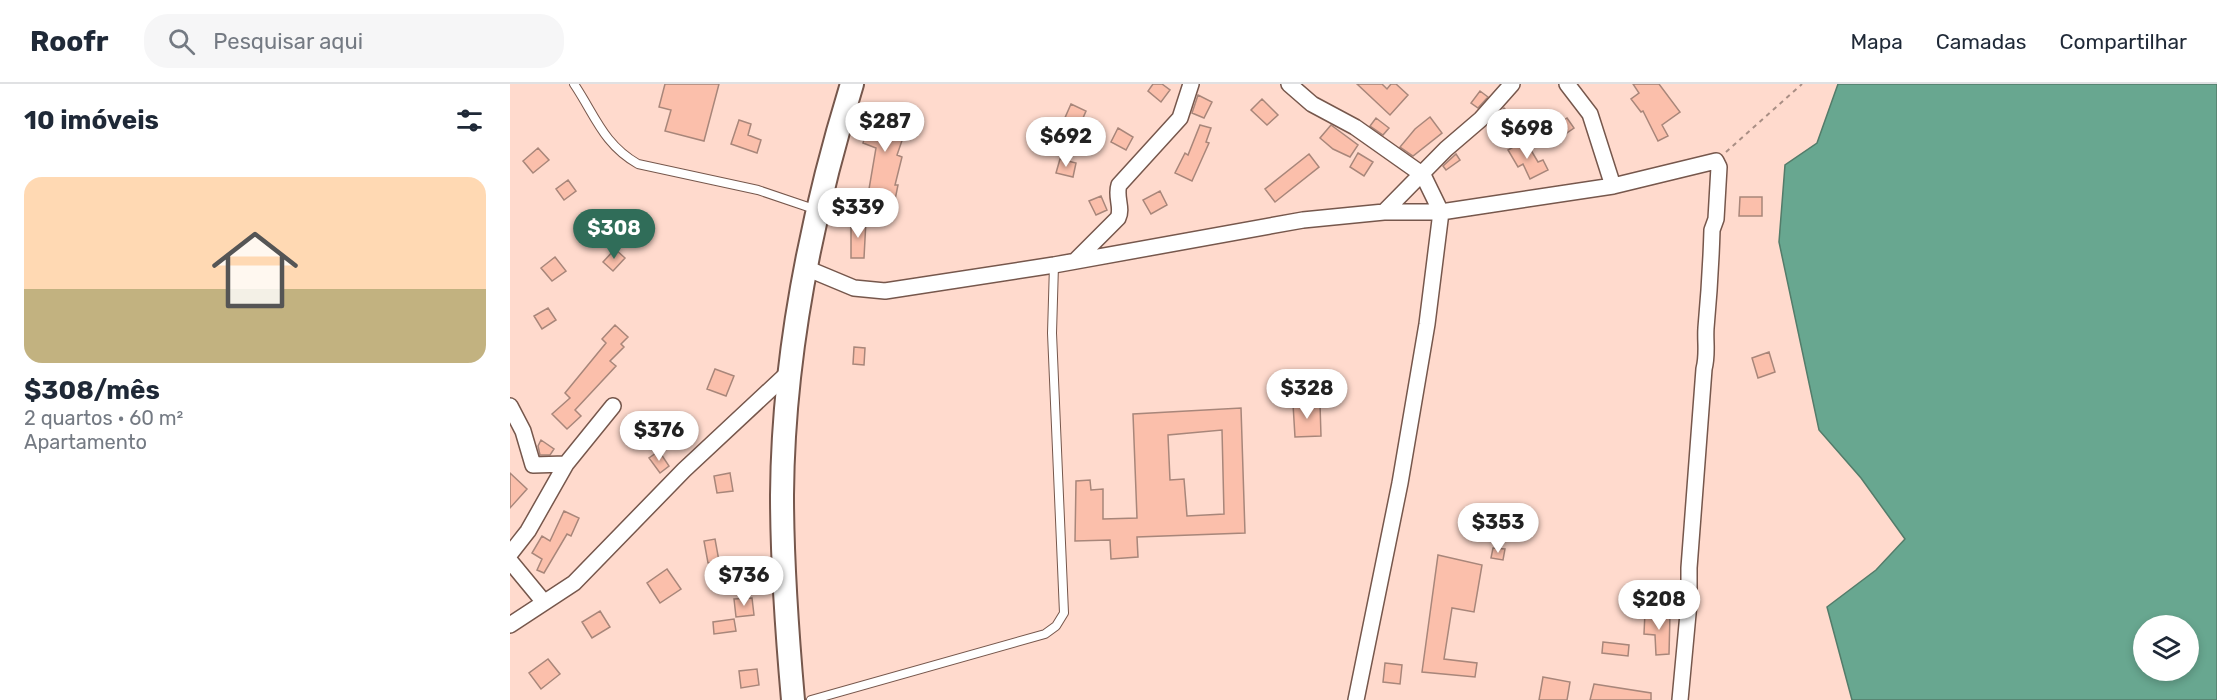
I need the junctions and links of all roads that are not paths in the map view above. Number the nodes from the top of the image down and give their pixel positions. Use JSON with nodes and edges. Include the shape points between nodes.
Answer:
{"nodes":[{"id":1,"x":574,"y":84,"type":"edge"},
{"id":2,"x":852,"y":84,"type":"edge"},
{"id":3,"x":1191,"y":84,"type":"edge"},
{"id":4,"x":1289,"y":84,"type":"edge"},
{"id":5,"x":1512,"y":84,"type":"edge"},
{"id":6,"x":1567,"y":84,"type":"edge"},
{"id":7,"x":1423,"y":175,"type":"junction"},
{"id":8,"x":1613,"y":186,"type":"junction"},
{"id":9,"x":818,"y":210,"type":"junction"},
{"id":10,"x":1384,"y":212,"type":"junction"},
{"id":11,"x":1441,"y":212,"type":"junction"},
{"id":12,"x":1075,"y":261,"type":"junction"},
{"id":13,"x":1054,"y":265,"type":"junction"},
{"id":14,"x":806,"y":268,"type":"junction"},
{"id":15,"x":789,"y":372,"type":"junction"},
{"id":16,"x":510,"y":406,"type":"edge"},
{"id":17,"x":613,"y":406,"type":"dead end"},
{"id":18,"x":566,"y":464,"type":"junction"},
{"id":19,"x":510,"y":554,"type":"edge"},
{"id":20,"x":510,"y":561,"type":"edge"},
{"id":21,"x":543,"y":601,"type":"junction"},
{"id":22,"x":510,"y":625,"type":"edge"},
{"id":23,"x":793,"y":700,"type":"edge"},
{"id":24,"x":812,"y":700,"type":"edge"},
{"id":25,"x":1356,"y":700,"type":"edge"},
{"id":26,"x":1680,"y":700,"type":"edge"}],
"edges":[{"from":1,"to":9,"type":"lane","via":[[600,130],[638,164],[758,190]]},
{"from":2,"to":9,"type":"main road"},
{"from":3,"to":12,"type":"street","via":[[1180,118],[1119,185],[1118,218]]},
{"from":4,"to":7,"type":"street","via":[[1312,104],[1355,127]]},
{"from":5,"to":7,"type":"street","via":[[1481,120],[1446,149]]},
{"from":6,"to":8,"type":"street","via":[[1590,114]]},
{"from":7,"to":10,"type":"street"},
{"from":7,"to":11,"type":"street"},
{"from":8,"to":11,"type":"street"},
{"from":8,"to":26,"type":"street","via":[[1716,161],[1719,167]]},
{"from":9,"to":14,"type":"main road"},
{"from":10,"to":11,"type":"street"},
{"from":10,"to":12,"type":"street","via":[[1303,220]]},
{"from":11,"to":25,"type":"street","via":[[1400,483]]},
{"from":12,"to":13,"type":"street"},
{"from":13,"to":14,"type":"street","via":[[885,291],[854,288]]},
{"from":13,"to":24,"type":"lane","via":[[1052,333],[1064,613],[1045,634]]},
{"from":14,"to":15,"type":"main road"},
{"from":15,"to":21,"type":"street","via":[[684,470],[574,583]]},
{"from":15,"to":23,"type":"main road","via":[[782,495]]},
{"from":16,"to":18,"type":"street","via":[[523,431],[533,465]]},
{"from":17,"to":18,"type":"street"},
{"from":18,"to":19,"type":"street","via":[[528,531]]},
{"from":20,"to":21,"type":"street"},
{"from":21,"to":22,"type":"street"}]}
